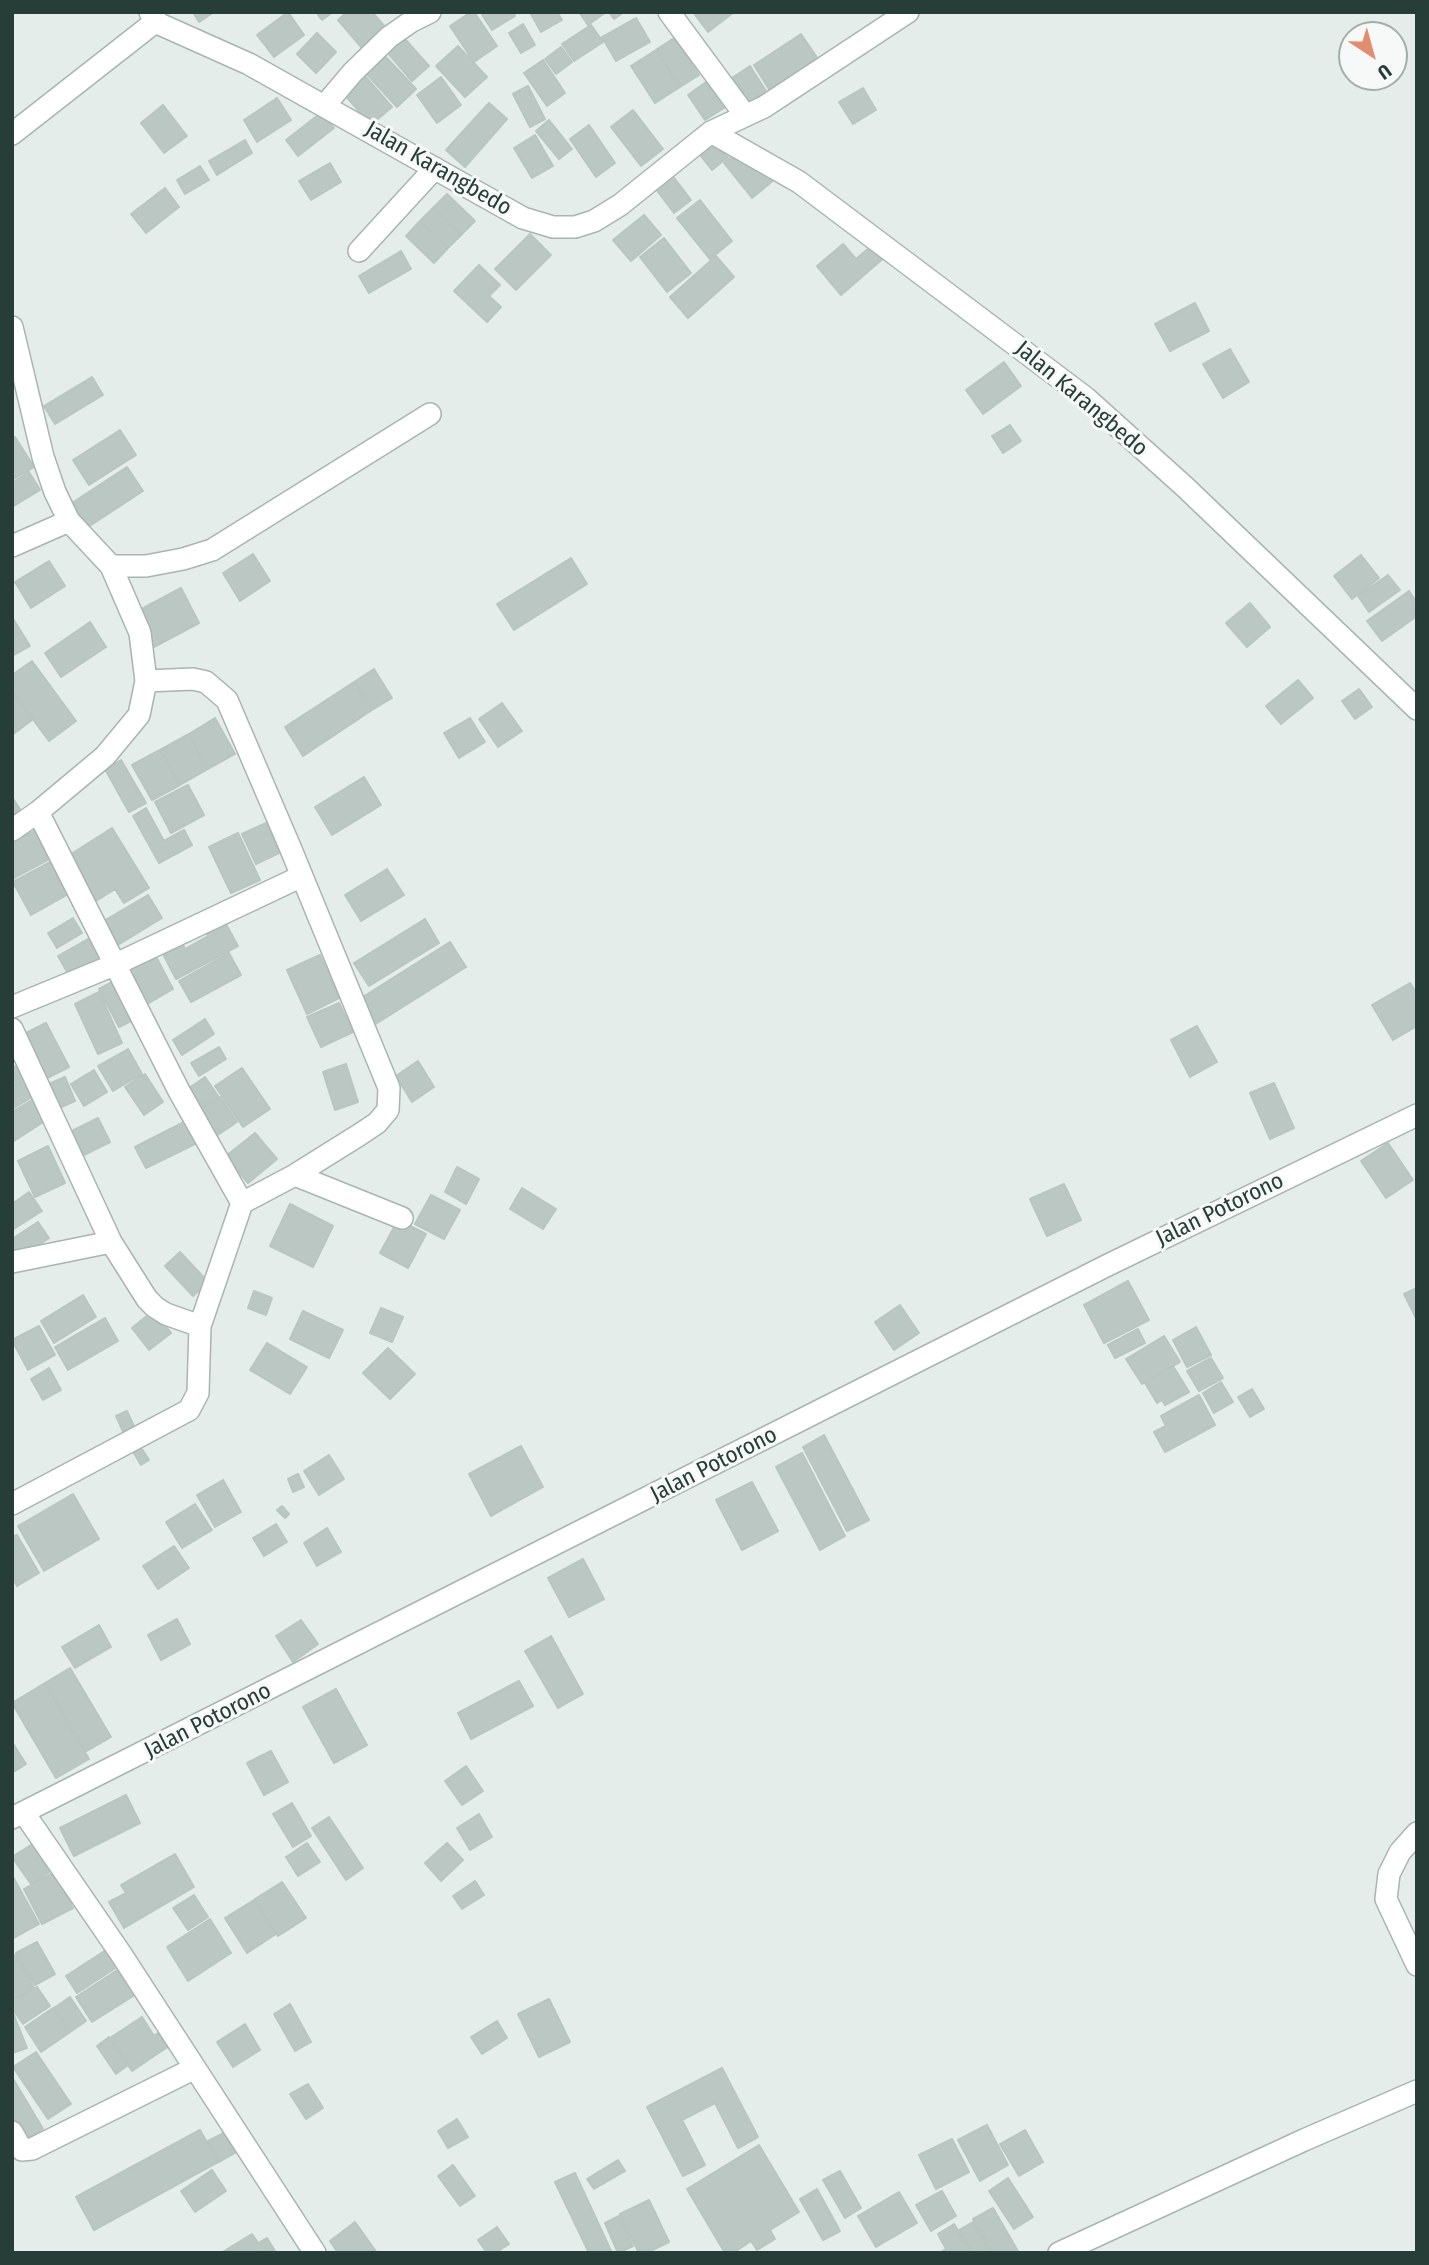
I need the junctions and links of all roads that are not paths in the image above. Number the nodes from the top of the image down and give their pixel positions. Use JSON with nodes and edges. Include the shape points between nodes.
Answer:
{"nodes":[{"id":1,"x":430,"y":12,"type":"edge"},
{"id":2,"x":669,"y":12,"type":"edge"},
{"id":3,"x":908,"y":12,"type":"edge"},
{"id":4,"x":153,"y":16,"type":"edge"},
{"id":5,"x":325,"y":105,"type":"junction"},
{"id":6,"x":745,"y":115,"type":"junction"},
{"id":7,"x":711,"y":132,"type":"junction"},
{"id":8,"x":12,"y":134,"type":"edge"},
{"id":9,"x":435,"y":168,"type":"junction"},
{"id":10,"x":359,"y":251,"type":"dead end"},
{"id":11,"x":12,"y":327,"type":"edge"},
{"id":12,"x":430,"y":414,"type":"dead end"},
{"id":13,"x":69,"y":521,"type":"junction"},
{"id":14,"x":12,"y":546,"type":"edge"},
{"id":15,"x":111,"y":566,"type":"junction"},
{"id":16,"x":146,"y":681,"type":"junction"},
{"id":17,"x":1417,"y":709,"type":"edge"},
{"id":18,"x":38,"y":812,"type":"junction"},
{"id":19,"x":12,"y":830,"type":"edge"},
{"id":20,"x":302,"y":876,"type":"junction"},
{"id":21,"x":114,"y":965,"type":"junction"},
{"id":22,"x":12,"y":1007,"type":"edge"},
{"id":23,"x":12,"y":1029,"type":"edge"},
{"id":24,"x":1417,"y":1115,"type":"edge"},
{"id":25,"x":295,"y":1175,"type":"junction"},
{"id":26,"x":242,"y":1203,"type":"junction"},
{"id":27,"x":402,"y":1218,"type":"dead end"},
{"id":28,"x":111,"y":1242,"type":"junction"},
{"id":29,"x":12,"y":1262,"type":"edge"},
{"id":30,"x":200,"y":1326,"type":"junction"},
{"id":31,"x":12,"y":1504,"type":"edge"},
{"id":32,"x":18,"y":1815,"type":"edge"},
{"id":33,"x":1417,"y":1832,"type":"edge"},
{"id":34,"x":1417,"y":1965,"type":"edge"},
{"id":35,"x":195,"y":2068,"type":"junction"},
{"id":36,"x":1417,"y":2091,"type":"edge"},
{"id":37,"x":12,"y":2132,"type":"edge"},
{"id":38,"x":315,"y":2253,"type":"edge"},
{"id":39,"x":1059,"y":2253,"type":"edge"}],
"edges":[{"from":1,"to":5,"type":"street","via":[[389,37]]},
{"from":2,"to":6,"type":"street"},
{"from":3,"to":6,"type":"street","name":"Jalan Karangbedo","via":[[792,90]]},
{"from":4,"to":5,"type":"street","name":"Jalan Karangbedo"},
{"from":4,"to":8,"type":"street"},
{"from":5,"to":9,"type":"street","name":"Jalan Karangbedo"},
{"from":6,"to":7,"type":"street","name":"Jalan Karangbedo"},
{"from":7,"to":9,"type":"street","name":"Jalan Karangbedo","via":[[620,205],[575,227],[553,227],[523,218]]},
{"from":7,"to":17,"type":"street","name":"Jalan Karangbedo","via":[[799,182],[1086,398]]},
{"from":9,"to":10,"type":"street"},
{"from":11,"to":13,"type":"street","via":[[43,457]]},
{"from":12,"to":15,"type":"street","via":[[212,550],[146,566]]},
{"from":13,"to":14,"type":"street"},
{"from":13,"to":15,"type":"street"},
{"from":15,"to":16,"type":"street","via":[[140,633]]},
{"from":16,"to":18,"type":"street","via":[[139,715],[118,741]]},
{"from":16,"to":20,"type":"street","via":[[206,682],[227,700]]},
{"from":18,"to":19,"type":"street"},
{"from":18,"to":21,"type":"street"},
{"from":20,"to":21,"type":"street"},
{"from":20,"to":25,"type":"street","via":[[390,1088],[387,1110],[377,1123]]},
{"from":21,"to":22,"type":"street"},
{"from":21,"to":26,"type":"street"},
{"from":23,"to":28,"type":"street"},
{"from":24,"to":32,"type":"street","name":"Jalan Potorono","via":[[1108,1265]]},
{"from":25,"to":26,"type":"street"},
{"from":25,"to":27,"type":"street"},
{"from":26,"to":30,"type":"street"},
{"from":28,"to":29,"type":"street"},
{"from":28,"to":30,"type":"street","via":[[155,1307]]},
{"from":30,"to":31,"type":"street","via":[[198,1394],[189,1410]]},
{"from":32,"to":35,"type":"street","via":[[121,1954]]},
{"from":33,"to":34,"type":"street","via":[[1389,1874],[1386,1899]]},
{"from":35,"to":37,"type":"street","via":[[32,2149],[22,2150]]},
{"from":35,"to":38,"type":"street"},
{"from":36,"to":39,"type":"street"}]}
